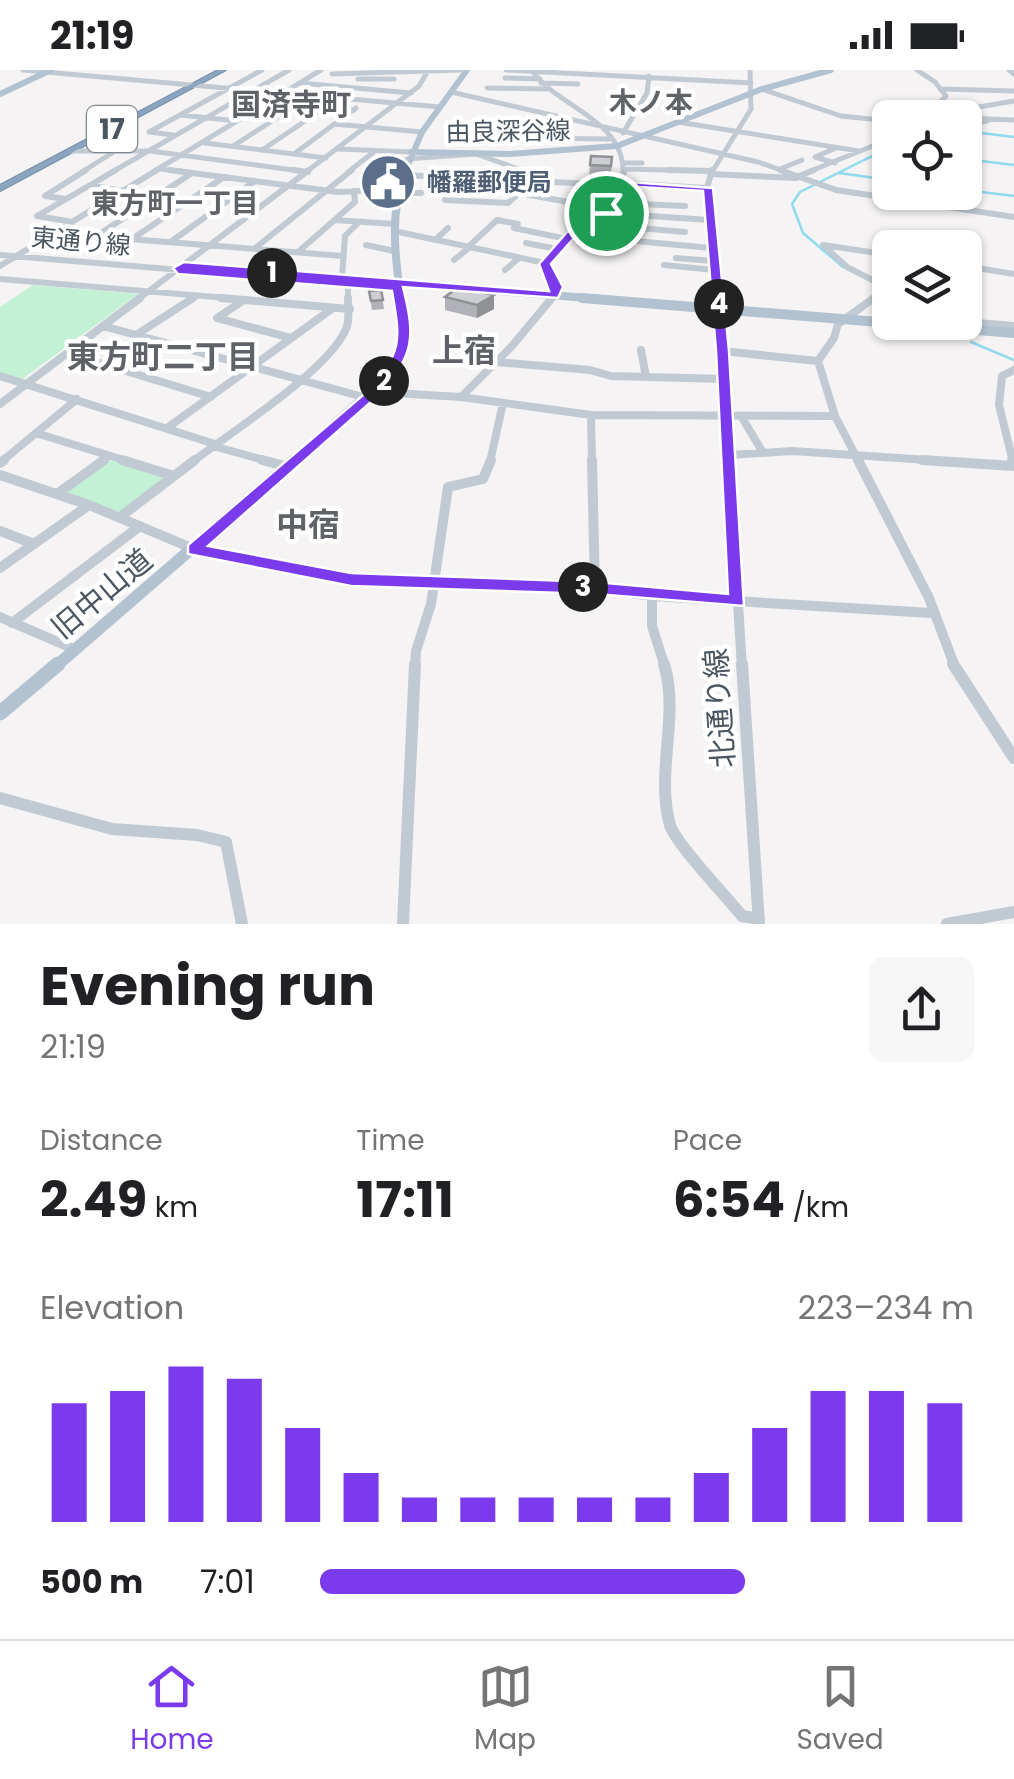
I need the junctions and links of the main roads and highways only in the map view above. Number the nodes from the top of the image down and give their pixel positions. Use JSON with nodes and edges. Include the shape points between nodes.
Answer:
{"nodes":[{"id":1,"x":223,"y":70,"type":"edge"},
{"id":2,"x":463,"y":70,"type":"edge"},
{"id":3,"x":831,"y":70,"type":"edge"},
{"id":4,"x":49,"y":71,"type":"edge"},
{"id":5,"x":209,"y":73,"type":"edge"},
{"id":6,"x":0,"y":94,"type":"edge"},
{"id":7,"x":409,"y":156,"type":"junction"},
{"id":8,"x":0,"y":188,"type":"edge"},
{"id":9,"x":398,"y":286,"type":"junction"},
{"id":10,"x":1014,"y":332,"type":"edge"},
{"id":11,"x":2,"y":708,"type":"edge"}],
"edges":[{"from":1,"to":5,"type":"highway","number":"17"},
{"from":2,"to":7,"type":"main road","name":"旧中山道"},
{"from":3,"to":7,"type":"main road","name":"由良深谷線","via":[[751,87],[614,143]]},
{"from":4,"to":6,"type":"main road"},
{"from":5,"to":8,"type":"highway","number":"17"},
{"from":7,"to":9,"type":"main road","name":"旧中山道","via":[[397,191]]},
{"from":9,"to":10,"type":"main road"},
{"from":9,"to":11,"type":"main road","name":"旧中山道","via":[[406,345],[371,395]]}]}
